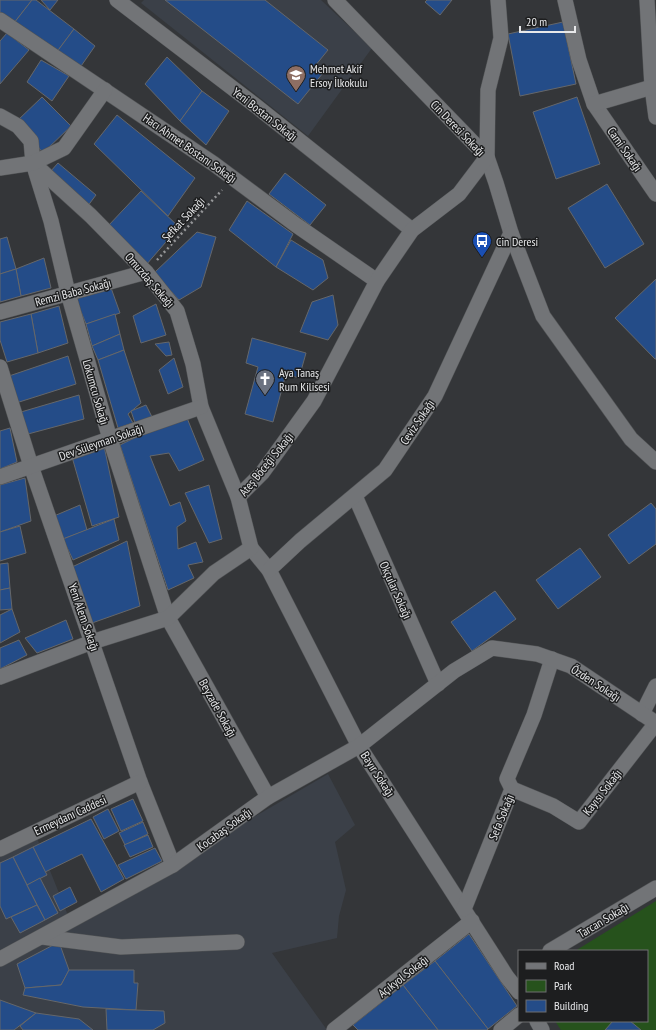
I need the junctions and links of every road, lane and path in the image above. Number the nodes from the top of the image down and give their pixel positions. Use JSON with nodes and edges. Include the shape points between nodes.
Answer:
{"nodes":[{"id":1,"x":117,"y":0,"type":"edge"},
{"id":2,"x":335,"y":0,"type":"edge"},
{"id":3,"x":498,"y":0,"type":"edge"},
{"id":4,"x":565,"y":0,"type":"edge"},
{"id":5,"x":647,"y":0,"type":"edge"},
{"id":6,"x":0,"y":20,"type":"edge"},
{"id":7,"x":652,"y":87,"type":"junction"},
{"id":8,"x":105,"y":90,"type":"junction"},
{"id":9,"x":594,"y":104,"type":"junction"},
{"id":10,"x":0,"y":116,"type":"edge"},
{"id":11,"x":656,"y":117,"type":"edge"},
{"id":12,"x":487,"y":157,"type":"junction"},
{"id":13,"x":33,"y":163,"type":"junction"},
{"id":14,"x":0,"y":168,"type":"edge"},
{"id":15,"x":233,"y":178,"type":"junction"},
{"id":16,"x":656,"y":194,"type":"edge"},
{"id":17,"x":412,"y":230,"type":"junction"},
{"id":18,"x":511,"y":233,"type":"junction"},
{"id":19,"x":146,"y":272,"type":"junction"},
{"id":20,"x":377,"y":281,"type":"junction"},
{"id":21,"x":68,"y":293,"type":"junction"},
{"id":22,"x":0,"y":312,"type":"edge"},
{"id":23,"x":0,"y":367,"type":"edge"},
{"id":24,"x":201,"y":407,"type":"junction"},
{"id":25,"x":110,"y":439,"type":"junction"},
{"id":26,"x":656,"y":462,"type":"edge"},
{"id":27,"x":31,"y":466,"type":"junction"},
{"id":28,"x":0,"y":477,"type":"edge"},
{"id":29,"x":355,"y":496,"type":"junction"},
{"id":30,"x":238,"y":497,"type":"junction"},
{"id":31,"x":251,"y":548,"type":"junction"},
{"id":32,"x":269,"y":570,"type":"junction"},
{"id":33,"x":168,"y":618,"type":"junction"},
{"id":34,"x":92,"y":642,"type":"junction"},
{"id":35,"x":552,"y":659,"type":"junction"},
{"id":36,"x":0,"y":677,"type":"edge"},
{"id":37,"x":438,"y":684,"type":"junction"},
{"id":38,"x":656,"y":686,"type":"edge"},
{"id":39,"x":642,"y":714,"type":"junction"},
{"id":40,"x":656,"y":723,"type":"edge"},
{"id":41,"x":359,"y":746,"type":"junction"},
{"id":42,"x":140,"y":782,"type":"junction"},
{"id":43,"x":512,"y":789,"type":"junction"},
{"id":44,"x":268,"y":797,"type":"junction"},
{"id":45,"x":0,"y":849,"type":"edge"},
{"id":46,"x":173,"y":865,"type":"junction"},
{"id":47,"x":656,"y":888,"type":"edge"},
{"id":48,"x":468,"y":915,"type":"junction"},
{"id":49,"x":42,"y":937,"type":"junction"},
{"id":50,"x":237,"y":942,"type":"dead end"},
{"id":51,"x":552,"y":950,"type":"edge"},
{"id":52,"x":0,"y":958,"type":"edge"},
{"id":53,"x":513,"y":973,"type":"edge"},
{"id":54,"x":518,"y":989,"type":"edge"},
{"id":55,"x":518,"y":1016,"type":"edge"},
{"id":56,"x":334,"y":1030,"type":"edge"},
{"id":57,"x":501,"y":1030,"type":"edge"}],
"edges":[{"from":1,"to":17,"type":"street","name":"Yeni Bostan Sokağı"},
{"from":2,"to":12,"type":"street","name":"Cin Deresi Sokağı"},
{"from":3,"to":12,"type":"street","via":[[501,38],[488,90]]},
{"from":4,"to":9,"type":"street","name":"Cami Sokağı","via":[[579,60]]},
{"from":5,"to":7,"type":"street"},
{"from":6,"to":8,"type":"street","name":"Hacı Ahmet Bostanı Sokağı"},
{"from":7,"to":9,"type":"street"},
{"from":7,"to":11,"type":"street"},
{"from":8,"to":13,"type":"street","via":[[64,148]]},
{"from":8,"to":15,"type":"street","name":"Hacı Ahmet Bostanı Sokağı"},
{"from":9,"to":16,"type":"street","name":"Cami Sokağı"},
{"from":10,"to":13,"type":"street","name":"Lokumcu Sokağı","via":[[18,126],[31,141]]},
{"from":12,"to":17,"type":"street","name":"Ateş Böceği Sokağı","via":[[459,194]]},
{"from":12,"to":18,"type":"street","name":"Cin Deresi Sokağı"},
{"from":13,"to":14,"type":"street"},
{"from":13,"to":19,"type":"street","name":"Omuzdaş Sokağı"},
{"from":13,"to":21,"type":"street","name":"Lokumcu Sokağı","via":[[51,221]]},
{"from":15,"to":19,"type":"path","name":"Şefkat Sokağı"},
{"from":15,"to":20,"type":"street","name":"Hacı Ahmet Bostanı Sokağı"},
{"from":17,"to":20,"type":"street","name":"Ateş Böceği Sokağı"},
{"from":18,"to":26,"type":"street","name":"Cin Deresi Sokağı","via":[[543,316],[631,438]]},
{"from":18,"to":29,"type":"street","name":"Ceviz Sokağı","via":[[435,396],[385,470]]},
{"from":19,"to":21,"type":"street","name":"Remzi Baba Sokağı"},
{"from":19,"to":24,"type":"street","name":"Omuzdaş Sokağı","via":[[178,311]]},
{"from":20,"to":30,"type":"street","name":"Ateş Böceği Sokağı","via":[[314,401],[262,473]]},
{"from":21,"to":22,"type":"street","name":"Remzi Baba Sokağı"},
{"from":21,"to":25,"type":"street","name":"Lokumcu Sokağı"},
{"from":23,"to":27,"type":"street","name":"Yeni Alem Sokağı"},
{"from":24,"to":25,"type":"street","name":"Dev Süleyman Sokağı"},
{"from":24,"to":30,"type":"street","name":"Omuzdaş Sokağı"},
{"from":25,"to":27,"type":"street","name":"Dev Süleyman Sokağı"},
{"from":25,"to":33,"type":"street","name":"Lokumcu Sokağı"},
{"from":27,"to":28,"type":"street","name":"Dev Süleyman Sokağı"},
{"from":27,"to":34,"type":"street","name":"Yeni Alem Sokağı"},
{"from":29,"to":32,"type":"street","name":"Ceviz Sokağı"},
{"from":29,"to":37,"type":"street","name":"Okçular Sokağı"},
{"from":30,"to":31,"type":"street","name":"Ateş Böceği Sokağı"},
{"from":31,"to":32,"type":"street","name":"Bayır Sokağı"},
{"from":31,"to":33,"type":"street","via":[[214,573]]},
{"from":32,"to":41,"type":"street","name":"Bayır Sokağı"},
{"from":33,"to":34,"type":"street"},
{"from":33,"to":44,"type":"street","name":"Beyzade Sokağı"},
{"from":34,"to":36,"type":"street"},
{"from":34,"to":42,"type":"street","name":"Yeni Alem Sokağı"},
{"from":35,"to":37,"type":"street","name":"Özden Sokağı","via":[[537,654],[492,648]]},
{"from":35,"to":39,"type":"street","name":"Özden Sokağı","via":[[571,666]]},
{"from":35,"to":43,"type":"street","name":"Sefa Sokağı","via":[[534,715],[506,779]]},
{"from":37,"to":41,"type":"street","name":"Kocabaş Sokağı"},
{"from":38,"to":39,"type":"street"},
{"from":39,"to":40,"type":"street","name":"Özden Sokağı"},
{"from":40,"to":43,"type":"street","name":"Kayısı Sokağı","via":[[579,822],[553,806]]},
{"from":41,"to":44,"type":"street","name":"Kocabaş Sokağı"},
{"from":41,"to":48,"type":"street","name":"Bayır Sokağı"},
{"from":42,"to":45,"type":"street","name":"Ermeydanı Caddesi"},
{"from":42,"to":46,"type":"street","name":"Yeni Alem Sokağı"},
{"from":43,"to":48,"type":"street","name":"Sefa Sokağı"},
{"from":44,"to":46,"type":"street","name":"Kocabaş Sokağı"},
{"from":46,"to":49,"type":"street","name":"Kocabaş Sokağı"},
{"from":47,"to":51,"type":"street","name":"Tarcan Sokağı"},
{"from":48,"to":53,"type":"street","name":"Bayır Sokağı"},
{"from":48,"to":56,"type":"street","name":"Açıkyol Sokağı"},
{"from":49,"to":50,"type":"street","via":[[121,947]]},
{"from":49,"to":52,"type":"street","name":"Kocabaş Sokağı"},
{"from":53,"to":54,"type":"street","name":"Bayır Sokağı"},
{"from":55,"to":57,"type":"street"}]}
